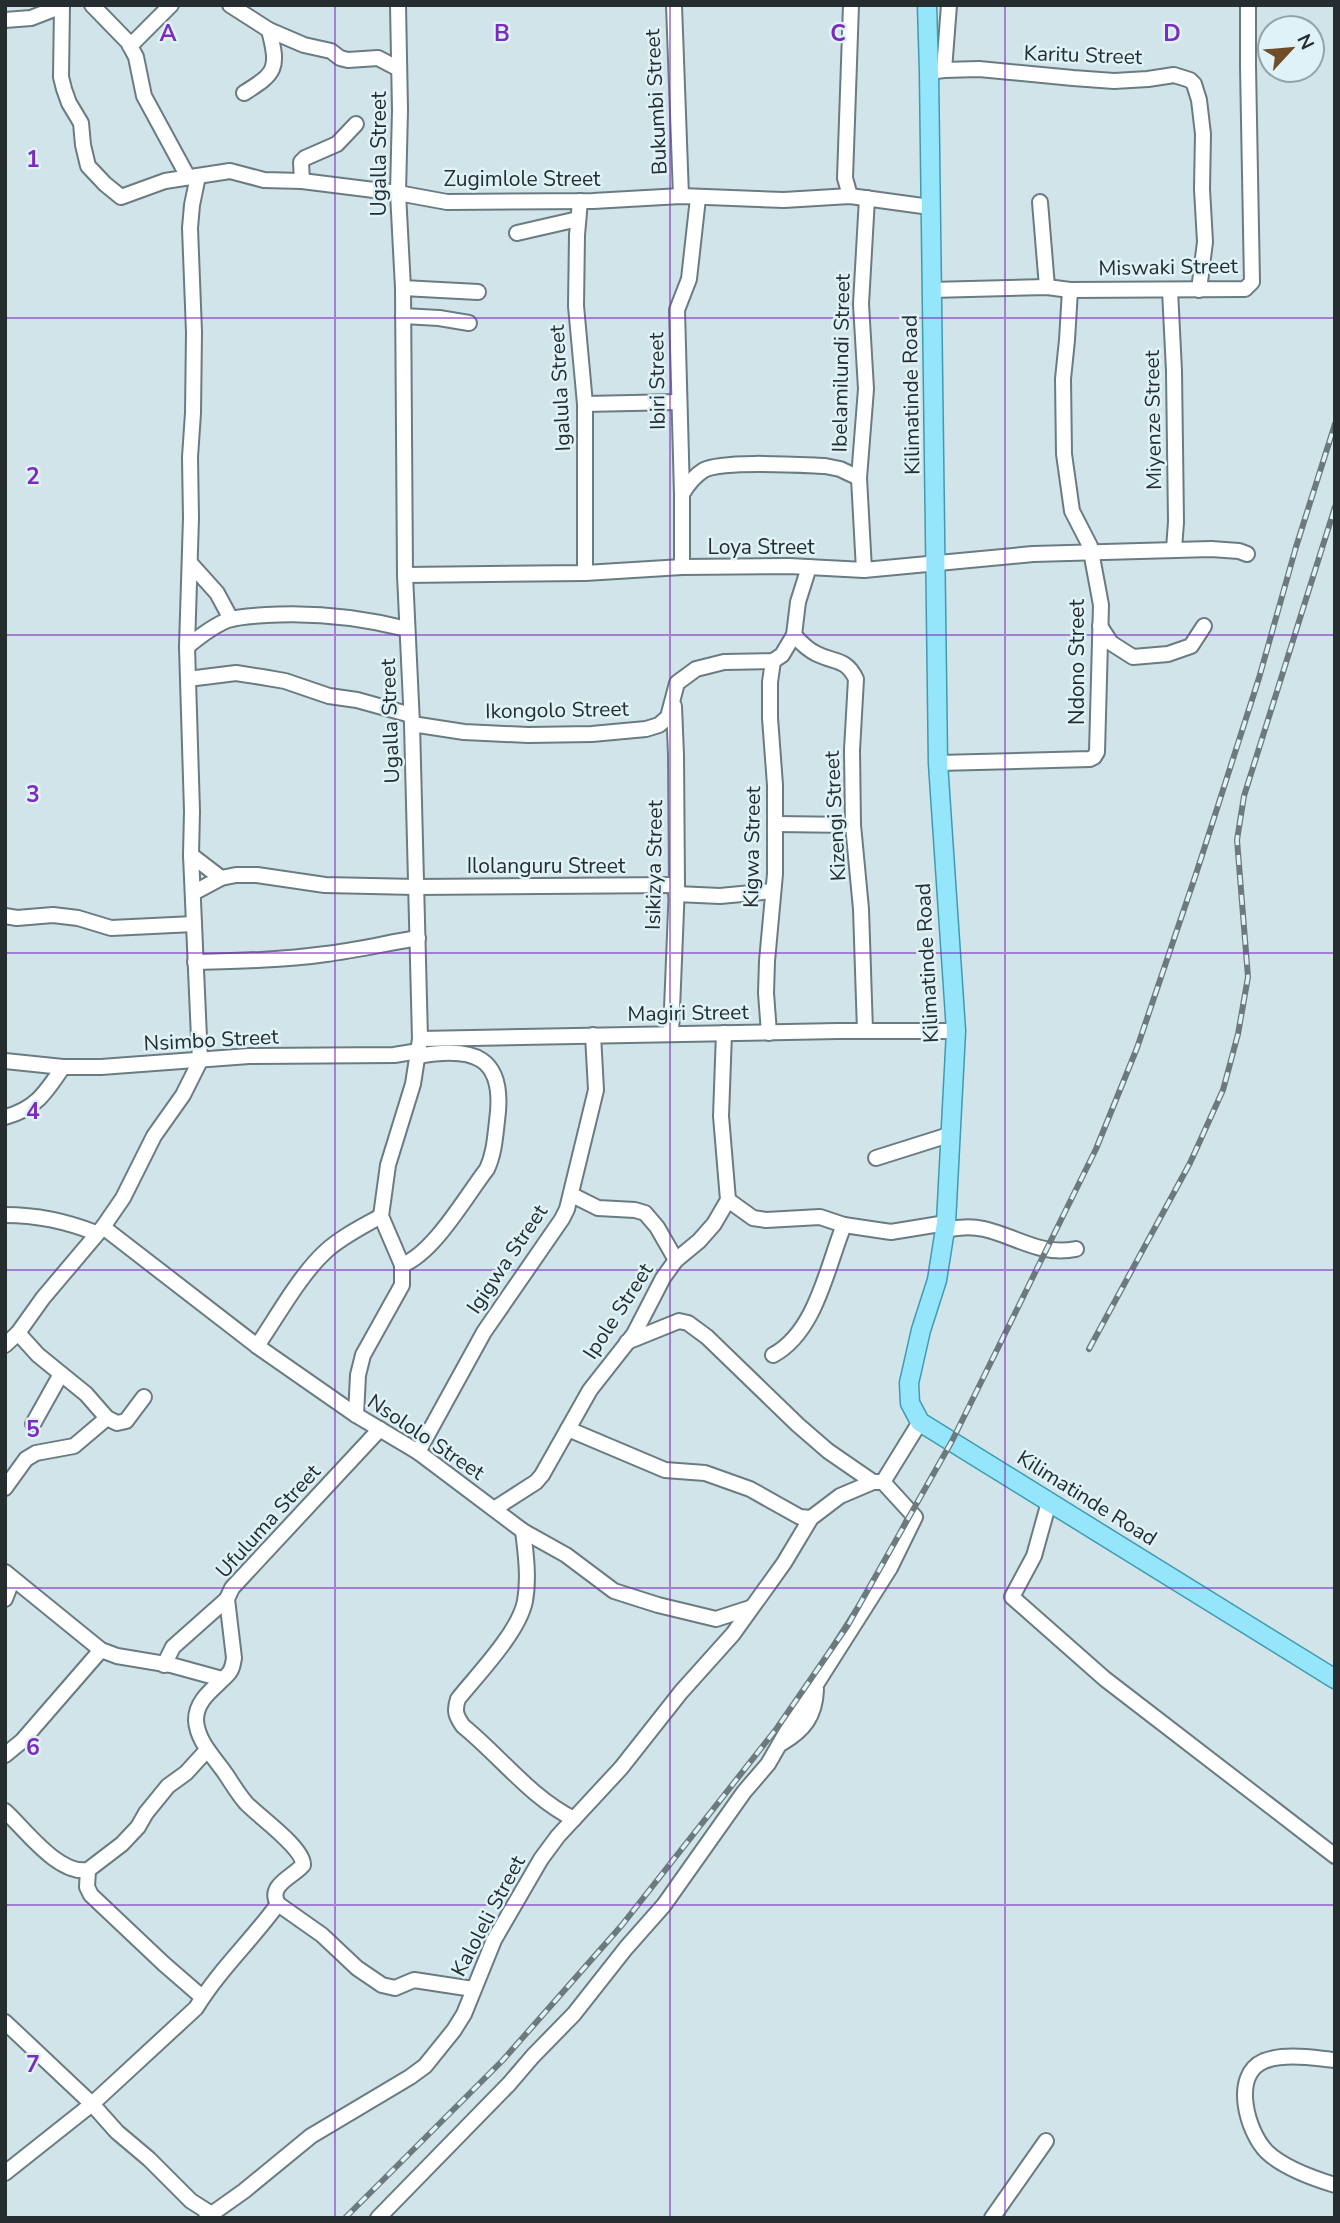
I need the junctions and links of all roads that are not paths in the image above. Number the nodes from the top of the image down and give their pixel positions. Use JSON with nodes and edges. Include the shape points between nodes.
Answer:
{"nodes":[{"id":1,"x":92,"y":5,"type":"edge"},
{"id":2,"x":171,"y":5,"type":"edge"},
{"id":3,"x":230,"y":5,"type":"edge"},
{"id":4,"x":398,"y":5,"type":"edge"},
{"id":5,"x":674,"y":5,"type":"edge"},
{"id":6,"x":851,"y":5,"type":"edge"},
{"id":7,"x":927,"y":5,"type":"edge"},
{"id":8,"x":949,"y":5,"type":"edge"},
{"id":9,"x":1248,"y":5,"type":"edge"},
{"id":10,"x":62,"y":6,"type":"edge"},
{"id":11,"x":5,"y":20,"type":"edge"},
{"id":12,"x":269,"y":30,"type":"junction"},
{"id":13,"x":130,"y":46,"type":"junction"},
{"id":14,"x":399,"y":69,"type":"junction"},
{"id":15,"x":937,"y":71,"type":"junction"},
{"id":16,"x":244,"y":93,"type":"dead end"},
{"id":17,"x":356,"y":124,"type":"dead end"},
{"id":18,"x":193,"y":176,"type":"junction"},
{"id":19,"x":302,"y":181,"type":"junction"},
{"id":20,"x":398,"y":193,"type":"junction"},
{"id":21,"x":681,"y":196,"type":"junction"},
{"id":22,"x":850,"y":196,"type":"junction"},
{"id":23,"x":698,"y":198,"type":"junction"},
{"id":24,"x":867,"y":198,"type":"junction"},
{"id":25,"x":580,"y":201,"type":"junction"},
{"id":26,"x":1040,"y":202,"type":"dead end"},
{"id":27,"x":930,"y":207,"type":"junction"},
{"id":28,"x":578,"y":219,"type":"junction"},
{"id":29,"x":517,"y":233,"type":"dead end"},
{"id":30,"x":403,"y":288,"type":"junction"},
{"id":31,"x":1047,"y":288,"type":"junction"},
{"id":32,"x":932,"y":290,"type":"junction"},
{"id":33,"x":1070,"y":290,"type":"junction"},
{"id":34,"x":1170,"y":290,"type":"junction"},
{"id":35,"x":1199,"y":290,"type":"junction"},
{"id":36,"x":478,"y":292,"type":"dead end"},
{"id":37,"x":402,"y":316,"type":"junction"},
{"id":38,"x":469,"y":323,"type":"dead end"},
{"id":39,"x":678,"y":402,"type":"junction"},
{"id":40,"x":585,"y":404,"type":"junction"},
{"id":41,"x":859,"y":478,"type":"junction"},
{"id":42,"x":682,"y":494,"type":"junction"},
{"id":43,"x":1174,"y":550,"type":"junction"},
{"id":44,"x":1091,"y":553,"type":"junction"},
{"id":45,"x":1247,"y":554,"type":"dead end"},
{"id":46,"x":190,"y":563,"type":"junction"},
{"id":47,"x":937,"y":564,"type":"junction"},
{"id":48,"x":682,"y":567,"type":"junction"},
{"id":49,"x":809,"y":567,"type":"junction"},
{"id":50,"x":864,"y":570,"type":"junction"},
{"id":51,"x":585,"y":573,"type":"junction"},
{"id":52,"x":405,"y":575,"type":"junction"},
{"id":53,"x":231,"y":619,"type":"junction"},
{"id":54,"x":1100,"y":625,"type":"junction"},
{"id":55,"x":1204,"y":626,"type":"dead end"},
{"id":56,"x":407,"y":629,"type":"junction"},
{"id":57,"x":794,"y":635,"type":"junction"},
{"id":58,"x":187,"y":647,"type":"junction"},
{"id":59,"x":773,"y":661,"type":"junction"},
{"id":60,"x":188,"y":680,"type":"junction"},
{"id":61,"x":672,"y":697,"type":"junction"},
{"id":62,"x":412,"y":720,"type":"junction"},
{"id":63,"x":938,"y":763,"type":"junction"},
{"id":64,"x":775,"y":824,"type":"junction"},
{"id":65,"x":853,"y":825,"type":"junction"},
{"id":66,"x":191,"y":855,"type":"junction"},
{"id":67,"x":221,"y":878,"type":"junction"},
{"id":68,"x":416,"y":887,"type":"junction"},
{"id":69,"x":676,"y":890,"type":"junction"},
{"id":70,"x":773,"y":891,"type":"junction"},
{"id":71,"x":193,"y":893,"type":"junction"},
{"id":72,"x":5,"y":916,"type":"edge"},
{"id":73,"x":194,"y":924,"type":"junction"},
{"id":74,"x":418,"y":938,"type":"junction"},
{"id":75,"x":195,"y":962,"type":"junction"},
{"id":76,"x":865,"y":1031,"type":"junction"},
{"id":77,"x":956,"y":1031,"type":"junction"},
{"id":78,"x":724,"y":1032,"type":"junction"},
{"id":79,"x":769,"y":1033,"type":"junction"},
{"id":80,"x":671,"y":1034,"type":"junction"},
{"id":81,"x":593,"y":1035,"type":"junction"},
{"id":82,"x":419,"y":1049,"type":"junction"},
{"id":83,"x":5,"y":1061,"type":"edge"},
{"id":84,"x":200,"y":1061,"type":"junction"},
{"id":85,"x":63,"y":1067,"type":"junction"},
{"id":86,"x":5,"y":1117,"type":"edge"},
{"id":87,"x":952,"y":1133,"type":"junction"},
{"id":88,"x":876,"y":1158,"type":"dead end"},
{"id":89,"x":572,"y":1195,"type":"junction"},
{"id":90,"x":728,"y":1200,"type":"junction"},
{"id":91,"x":5,"y":1215,"type":"edge"},
{"id":92,"x":381,"y":1216,"type":"junction"},
{"id":93,"x":844,"y":1225,"type":"junction"},
{"id":94,"x":946,"y":1226,"type":"junction"},
{"id":95,"x":100,"y":1230,"type":"junction"},
{"id":96,"x":1076,"y":1249,"type":"dead end"},
{"id":97,"x":677,"y":1261,"type":"junction"},
{"id":98,"x":402,"y":1265,"type":"junction"},
{"id":99,"x":18,"y":1333,"type":"junction"},
{"id":100,"x":627,"y":1342,"type":"junction"},
{"id":101,"x":5,"y":1345,"type":"edge"},
{"id":102,"x":257,"y":1346,"type":"junction"},
{"id":103,"x":773,"y":1354,"type":"dead end"},
{"id":104,"x":61,"y":1374,"type":"junction"},
{"id":105,"x":144,"y":1397,"type":"dead end"},
{"id":106,"x":356,"y":1415,"type":"junction"},
{"id":107,"x":107,"y":1418,"type":"junction"},
{"id":108,"x":920,"y":1422,"type":"junction"},
{"id":109,"x":33,"y":1424,"type":"dead end"},
{"id":110,"x":380,"y":1429,"type":"junction"},
{"id":111,"x":568,"y":1429,"type":"junction"},
{"id":112,"x":418,"y":1452,"type":"junction"},
{"id":113,"x":878,"y":1482,"type":"junction"},
{"id":114,"x":5,"y":1488,"type":"edge"},
{"id":115,"x":1049,"y":1502,"type":"junction"},
{"id":116,"x":494,"y":1509,"type":"junction"},
{"id":117,"x":811,"y":1518,"type":"junction"},
{"id":118,"x":523,"y":1531,"type":"junction"},
{"id":119,"x":6,"y":1573,"type":"edge"},
{"id":120,"x":227,"y":1599,"type":"junction"},
{"id":121,"x":5,"y":1600,"type":"edge"},
{"id":122,"x":750,"y":1608,"type":"junction"},
{"id":123,"x":101,"y":1650,"type":"junction"},
{"id":124,"x":164,"y":1664,"type":"junction"},
{"id":125,"x":222,"y":1679,"type":"junction"},
{"id":126,"x":1335,"y":1679,"type":"edge"},
{"id":127,"x":207,"y":1750,"type":"junction"},
{"id":128,"x":5,"y":1755,"type":"edge"},
{"id":129,"x":5,"y":1811,"type":"edge"},
{"id":130,"x":575,"y":1819,"type":"junction"},
{"id":131,"x":1335,"y":1856,"type":"edge"},
{"id":132,"x":88,"y":1870,"type":"junction"},
{"id":133,"x":278,"y":1904,"type":"junction"},
{"id":134,"x":472,"y":1989,"type":"junction"},
{"id":135,"x":202,"y":1997,"type":"junction"},
{"id":136,"x":5,"y":2022,"type":"edge"},
{"id":137,"x":1335,"y":2060,"type":"edge"},
{"id":138,"x":92,"y":2104,"type":"junction"},
{"id":139,"x":1046,"y":2141,"type":"dead end"},
{"id":140,"x":5,"y":2173,"type":"edge"},
{"id":141,"x":1335,"y":2185,"type":"edge"},
{"id":142,"x":208,"y":2216,"type":"edge"},
{"id":143,"x":378,"y":2218,"type":"edge"},
{"id":144,"x":992,"y":2218,"type":"edge"}],
"edges":[{"from":1,"to":13,"type":"street"},
{"from":2,"to":13,"type":"street"},
{"from":3,"to":12,"type":"street"},
{"from":4,"to":14,"type":"street","name":"Ugalla Street"},
{"from":5,"to":21,"type":"street","name":"Bukumbi Street"},
{"from":6,"to":22,"type":"street","via":[[845,178]]},
{"from":7,"to":15,"type":"main road","name":"Kilimatinde Road"},
{"from":8,"to":15,"type":"street"},
{"from":9,"to":35,"type":"street","name":"Miswaki Street","via":[[1252,282],[1245,289]]},
{"from":10,"to":11,"type":"street","via":[[31,19]]},
{"from":10,"to":18,"type":"street","name":"Zugimlole Street","via":[[61,77],[81,123],[88,166],[121,197]]},
{"from":12,"to":14,"type":"street","via":[[340,58],[378,58]]},
{"from":12,"to":16,"type":"street","via":[[274,68]]},
{"from":13,"to":18,"type":"street","via":[[144,96]]},
{"from":14,"to":20,"type":"street","name":"Ugalla Street"},
{"from":15,"to":27,"type":"main road","name":"Kilimatinde Road"},
{"from":15,"to":35,"type":"street","name":"Karitu Street","via":[[979,69],[1114,80],[1174,75],[1190,80],[1199,100],[1203,134],[1205,242]]},
{"from":17,"to":19,"type":"street","via":[[337,144],[301,162]]},
{"from":18,"to":19,"type":"street","name":"Zugimlole Street","via":[[230,171],[264,180]]},
{"from":18,"to":46,"type":"street"},
{"from":19,"to":20,"type":"street","name":"Zugimlole Street"},
{"from":20,"to":25,"type":"street","name":"Zugimlole Street","via":[[447,202]]},
{"from":20,"to":30,"type":"street","name":"Ugalla Street"},
{"from":21,"to":23,"type":"street","name":"Zugimlole Street"},
{"from":21,"to":25,"type":"street","name":"Zugimlole Street"},
{"from":22,"to":23,"type":"street","name":"Zugimlole Street"},
{"from":22,"to":24,"type":"street","name":"Zugimlole Street"},
{"from":23,"to":39,"type":"street","name":"Ibiri Street","via":[[689,279],[677,310]]},
{"from":24,"to":27,"type":"street","name":"Zugimlole Street"},
{"from":24,"to":41,"type":"street","name":"Ibelamilundi Street","via":[[861,304],[866,389]]},
{"from":25,"to":28,"type":"street","name":"Igalula Street"},
{"from":26,"to":31,"type":"street"},
{"from":27,"to":32,"type":"main road","name":"Kilimatinde Road"},
{"from":28,"to":29,"type":"street"},
{"from":28,"to":40,"type":"street","name":"Igalula Street","via":[[576,306]]},
{"from":30,"to":36,"type":"street"},
{"from":30,"to":37,"type":"street","name":"Ugalla Street"},
{"from":31,"to":32,"type":"street","name":"Miswaki Street"},
{"from":31,"to":33,"type":"street","name":"Miswaki Street"},
{"from":32,"to":47,"type":"main road","name":"Kilimatinde Road"},
{"from":33,"to":34,"type":"street","name":"Miswaki Street"},
{"from":33,"to":44,"type":"street","name":"Ndono Street","via":[[1063,379],[1064,454],[1072,512]]},
{"from":34,"to":35,"type":"street","name":"Miswaki Street"},
{"from":34,"to":43,"type":"street","name":"Miyenze Street"},
{"from":37,"to":38,"type":"street"},
{"from":37,"to":52,"type":"street","name":"Ugalla Street"},
{"from":39,"to":40,"type":"street"},
{"from":39,"to":42,"type":"street","name":"Ibiri Street"},
{"from":40,"to":51,"type":"street","name":"Igalula Street"},
{"from":41,"to":42,"type":"street","via":[[825,466],[715,466],[698,474]]},
{"from":41,"to":50,"type":"street","name":"Ibelamilundi Street"},
{"from":42,"to":48,"type":"street","name":"Ibiri Street"},
{"from":43,"to":44,"type":"street","name":"Loya Street"},
{"from":43,"to":45,"type":"street","name":"Loya Street"},
{"from":44,"to":47,"type":"street","name":"Loya Street"},
{"from":44,"to":54,"type":"street","name":"Ndono Street"},
{"from":46,"to":53,"type":"street","via":[[217,593]]},
{"from":46,"to":58,"type":"street"},
{"from":47,"to":50,"type":"street","name":"Loya Street"},
{"from":47,"to":63,"type":"main road","name":"Kilimatinde Road"},
{"from":48,"to":49,"type":"street","name":"Loya Street"},
{"from":48,"to":51,"type":"street","name":"Loya Street"},
{"from":49,"to":50,"type":"street","name":"Loya Street"},
{"from":49,"to":57,"type":"street"},
{"from":51,"to":52,"type":"street","name":"Loya Street"},
{"from":52,"to":56,"type":"street","name":"Ugalla Street"},
{"from":53,"to":56,"type":"street","via":[[349,616]]},
{"from":53,"to":58,"type":"street"},
{"from":54,"to":55,"type":"street","via":[[1111,643],[1133,657],[1168,654],[1191,646]]},
{"from":54,"to":63,"type":"street","name":"Ndono Street","via":[[1094,757]]},
{"from":56,"to":62,"type":"street","name":"Ugalla Street"},
{"from":57,"to":59,"type":"street"},
{"from":57,"to":65,"type":"street","name":"Kizengi Street","via":[[813,652],[851,668],[856,678]]},
{"from":58,"to":60,"type":"street"},
{"from":59,"to":61,"type":"street","name":"Ikongolo Street","via":[[724,662],[696,669],[677,683]]},
{"from":59,"to":64,"type":"street","name":"Kigwa Street","via":[[770,718]]},
{"from":60,"to":62,"type":"street","via":[[236,673],[285,681]]},
{"from":60,"to":66,"type":"street"},
{"from":61,"to":62,"type":"street","name":"Ikongolo Street","via":[[668,717],[659,725],[592,734],[464,732]]},
{"from":61,"to":69,"type":"street","name":"Isikizya Street"},
{"from":62,"to":68,"type":"street","name":"Ugalla Street"},
{"from":63,"to":77,"type":"main road","name":"Kilimatinde Road"},
{"from":64,"to":65,"type":"street"},
{"from":64,"to":70,"type":"street","name":"Kigwa Street"},
{"from":65,"to":76,"type":"street","name":"Kizengi Street"},
{"from":66,"to":67,"type":"street"},
{"from":66,"to":71,"type":"street"},
{"from":67,"to":68,"type":"street","name":"Ilolanguru Street","via":[[257,875],[325,885]]},
{"from":67,"to":71,"type":"street"},
{"from":68,"to":69,"type":"street","name":"Ilolanguru Street"},
{"from":68,"to":74,"type":"street","name":"Ugalla Street"},
{"from":69,"to":70,"type":"street","name":"Ilolanguru Street","via":[[720,896]]},
{"from":69,"to":80,"type":"street","name":"Isikizya Street"},
{"from":70,"to":79,"type":"street","name":"Kigwa Street","via":[[766,993]]},
{"from":71,"to":73,"type":"street"},
{"from":72,"to":73,"type":"street","via":[[53,915],[111,928]]},
{"from":73,"to":75,"type":"street"},
{"from":74,"to":75,"type":"street","via":[[299,957]]},
{"from":74,"to":82,"type":"street","name":"Ugalla Street"},
{"from":75,"to":84,"type":"street"},
{"from":76,"to":77,"type":"street","name":"Magiri Street"},
{"from":76,"to":79,"type":"street","name":"Magiri Street"},
{"from":77,"to":87,"type":"main road","name":"Kilimatinde Road"},
{"from":78,"to":79,"type":"street","name":"Magiri Street"},
{"from":78,"to":80,"type":"street","name":"Magiri Street"},
{"from":78,"to":90,"type":"street","via":[[721,1116]]},
{"from":80,"to":81,"type":"street","name":"Magiri Street"},
{"from":81,"to":82,"type":"street","name":"Magiri Street"},
{"from":81,"to":89,"type":"street","name":"Igigwa Street","via":[[596,1090]]},
{"from":82,"to":84,"type":"street","name":"Nsimbo Street","via":[[394,1055],[248,1056]]},
{"from":82,"to":92,"type":"street","name":"Ugalla Street","via":[[410,1097],[388,1166]]},
{"from":82,"to":98,"type":"street","via":[[475,1056],[496,1080],[500,1102],[487,1169],[426,1250]]},
{"from":83,"to":85,"type":"street","name":"Nsimbo Street"},
{"from":84,"to":85,"type":"street","name":"Nsimbo Street"},
{"from":84,"to":95,"type":"street"},
{"from":85,"to":86,"type":"street","via":[[33,1106]]},
{"from":87,"to":88,"type":"street"},
{"from":87,"to":94,"type":"main road","name":"Kilimatinde Road"},
{"from":89,"to":97,"type":"street","via":[[598,1208],[645,1213]]},
{"from":89,"to":112,"type":"street","name":"Igigwa Street","via":[[562,1219],[484,1332]]},
{"from":90,"to":93,"type":"street","via":[[753,1218],[820,1217]]},
{"from":90,"to":97,"type":"street","name":"Ipole Street","via":[[714,1224]]},
{"from":91,"to":95,"type":"street","name":"Nsololo Street"},
{"from":92,"to":98,"type":"street"},
{"from":92,"to":102,"type":"street","via":[[324,1253]]},
{"from":93,"to":94,"type":"street","via":[[891,1231]]},
{"from":93,"to":103,"type":"street","via":[[816,1304],[793,1340]]},
{"from":94,"to":96,"type":"street","via":[[981,1228],[1045,1250]]},
{"from":94,"to":108,"type":"main road","name":"Kilimatinde Road","via":[[937,1280],[909,1383],[909,1403]]},
{"from":95,"to":99,"type":"street"},
{"from":95,"to":102,"type":"street","name":"Nsololo Street"},
{"from":97,"to":100,"type":"street","name":"Ipole Street"},
{"from":98,"to":106,"type":"street","via":[[402,1285],[363,1355]]},
{"from":99,"to":101,"type":"street"},
{"from":99,"to":104,"type":"street"},
{"from":100,"to":111,"type":"street","name":"Ipole Street","via":[[590,1390]]},
{"from":100,"to":113,"type":"street","via":[[679,1321],[688,1323],[828,1451]]},
{"from":102,"to":106,"type":"street","name":"Nsololo Street"},
{"from":104,"to":107,"type":"street"},
{"from":104,"to":109,"type":"street"},
{"from":105,"to":107,"type":"street","via":[[126,1421]]},
{"from":106,"to":110,"type":"street","name":"Nsololo Street"},
{"from":107,"to":114,"type":"street","via":[[74,1446],[26,1459]]},
{"from":108,"to":113,"type":"street"},
{"from":108,"to":115,"type":"main road","name":"Kilimatinde Road"},
{"from":110,"to":112,"type":"street","name":"Nsololo Street"},
{"from":110,"to":120,"type":"street","name":"Ufuluma Street","via":[[244,1574]]},
{"from":111,"to":116,"type":"street","name":"Ipole Street","via":[[536,1482]]},
{"from":111,"to":117,"type":"street","via":[[665,1470],[705,1473],[750,1489],[800,1517]]},
{"from":112,"to":116,"type":"street","name":"Nsololo Street"},
{"from":113,"to":117,"type":"street","name":"Kaloleli Street","via":[[840,1496]]},
{"from":113,"to":143,"type":"street","via":[[915,1517],[890,1569],[768,1764],[664,1905],[574,2014]]},
{"from":115,"to":126,"type":"main road","name":"Kilimatinde Road"},
{"from":115,"to":131,"type":"street","via":[[1034,1556],[1012,1597],[1116,1687]]},
{"from":116,"to":118,"type":"street","name":"Nsololo Street"},
{"from":117,"to":122,"type":"street","name":"Kaloleli Street"},
{"from":118,"to":122,"type":"street","name":"Nsololo Street","via":[[566,1555],[614,1591],[716,1619]]},
{"from":118,"to":130,"type":"street","via":[[526,1574],[520,1616],[458,1699],[455,1710],[463,1726],[525,1783]]},
{"from":119,"to":121,"type":"street","via":[[10,1586]]},
{"from":119,"to":123,"type":"street"},
{"from":120,"to":124,"type":"street","via":[[173,1647]]},
{"from":120,"to":125,"type":"street","name":"Ufuluma Street","via":[[234,1658]]},
{"from":122,"to":130,"type":"street","name":"Kaloleli Street","via":[[733,1634]]},
{"from":123,"to":124,"type":"street"},
{"from":123,"to":128,"type":"street"},
{"from":124,"to":125,"type":"street"},
{"from":125,"to":127,"type":"street","name":"Ufuluma Street","via":[[200,1704],[196,1718]]},
{"from":127,"to":132,"type":"street","via":[[168,1786],[122,1844]]},
{"from":127,"to":133,"type":"street","name":"Ufuluma Street","via":[[245,1802],[303,1858],[301,1868],[277,1886]]},
{"from":129,"to":132,"type":"street","via":[[51,1857]]},
{"from":130,"to":134,"type":"street","name":"Kaloleli Street","via":[[528,1880]]},
{"from":132,"to":135,"type":"street","via":[[91,1895]]},
{"from":133,"to":134,"type":"street","via":[[382,1985],[395,1988],[414,1980]]},
{"from":133,"to":135,"type":"street","name":"Ufuluma Street"},
{"from":134,"to":142,"type":"street","name":"Kaloleli Street","via":[[464,2014],[425,2066],[311,2136]]},
{"from":135,"to":138,"type":"street","name":"Ufuluma Street","via":[[196,2008]]},
{"from":136,"to":138,"type":"street","name":"Kaloleli Street"},
{"from":137,"to":141,"type":"street","via":[[1264,2061],[1255,2067],[1244,2089],[1251,2123],[1266,2151],[1292,2168]]},
{"from":138,"to":140,"type":"street","name":"Ufuluma Street"},
{"from":138,"to":142,"type":"street","name":"Kaloleli Street"},
{"from":139,"to":144,"type":"street"}]}
